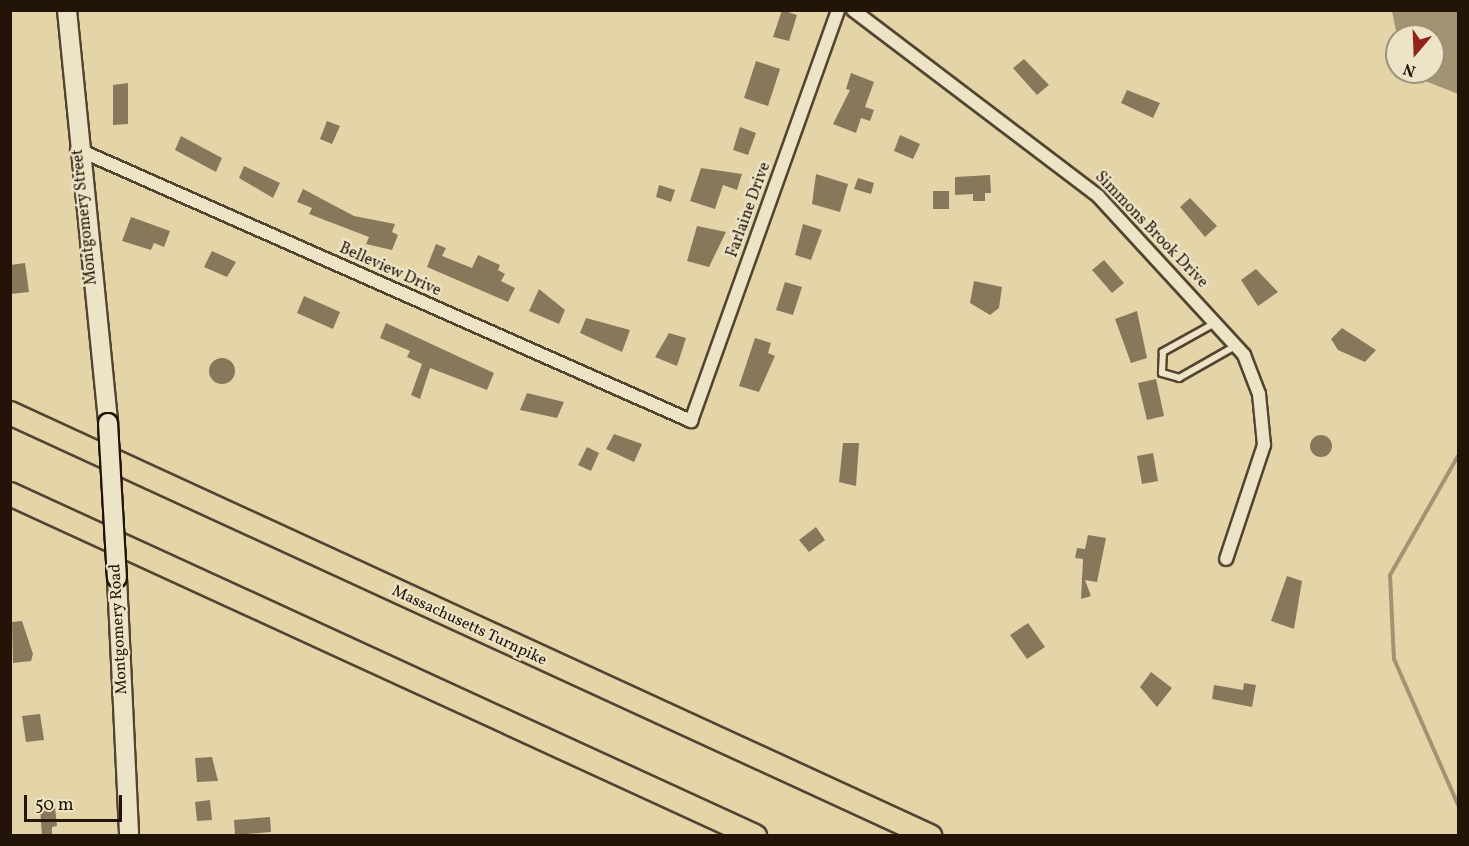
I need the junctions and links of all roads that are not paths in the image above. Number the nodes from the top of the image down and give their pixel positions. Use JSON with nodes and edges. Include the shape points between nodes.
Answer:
{"nodes":[{"id":1,"x":67,"y":10,"type":"edge"},
{"id":2,"x":838,"y":10,"type":"edge"},
{"id":3,"x":853,"y":10,"type":"edge"},
{"id":4,"x":77,"y":149,"type":"junction"},
{"id":5,"x":1215,"y":323,"type":"junction"},
{"id":6,"x":1236,"y":345,"type":"junction"},
{"id":7,"x":10,"y":413,"type":"edge"},
{"id":8,"x":691,"y":421,"type":"joint"},
{"id":9,"x":108,"y":423,"type":"joint"},
{"id":10,"x":10,"y":494,"type":"edge"},
{"id":11,"x":1226,"y":559,"type":"dead end"},
{"id":12,"x":129,"y":836,"type":"edge"},
{"id":13,"x":755,"y":836,"type":"edge"},
{"id":14,"x":930,"y":836,"type":"edge"}],
"edges":[{"from":1,"to":4,"type":"main road","name":"Montgomery Street"},
{"from":2,"to":8,"type":"street","name":"Farlaine Drive"},
{"from":3,"to":5,"type":"street","name":"Simmons Brook Drive","via":[[1078,178]]},
{"from":4,"to":8,"type":"street","name":"Belleview Drive"},
{"from":4,"to":9,"type":"main road","name":"Montgomery Street"},
{"from":5,"to":6,"type":"street","name":"Simmons Brook Drive"},
{"from":5,"to":6,"type":"lane","via":[[1163,352],[1162,373],[1179,378]]},
{"from":6,"to":11,"type":"street","name":"Simmons Brook Drive","via":[[1257,383],[1264,445]]},
{"from":7,"to":14,"type":"highway","name":"Massachusetts Turnpike"},
{"from":9,"to":12,"type":"main road","name":"Montgomery Road","bridge":true},
{"from":10,"to":13,"type":"highway"}]}
